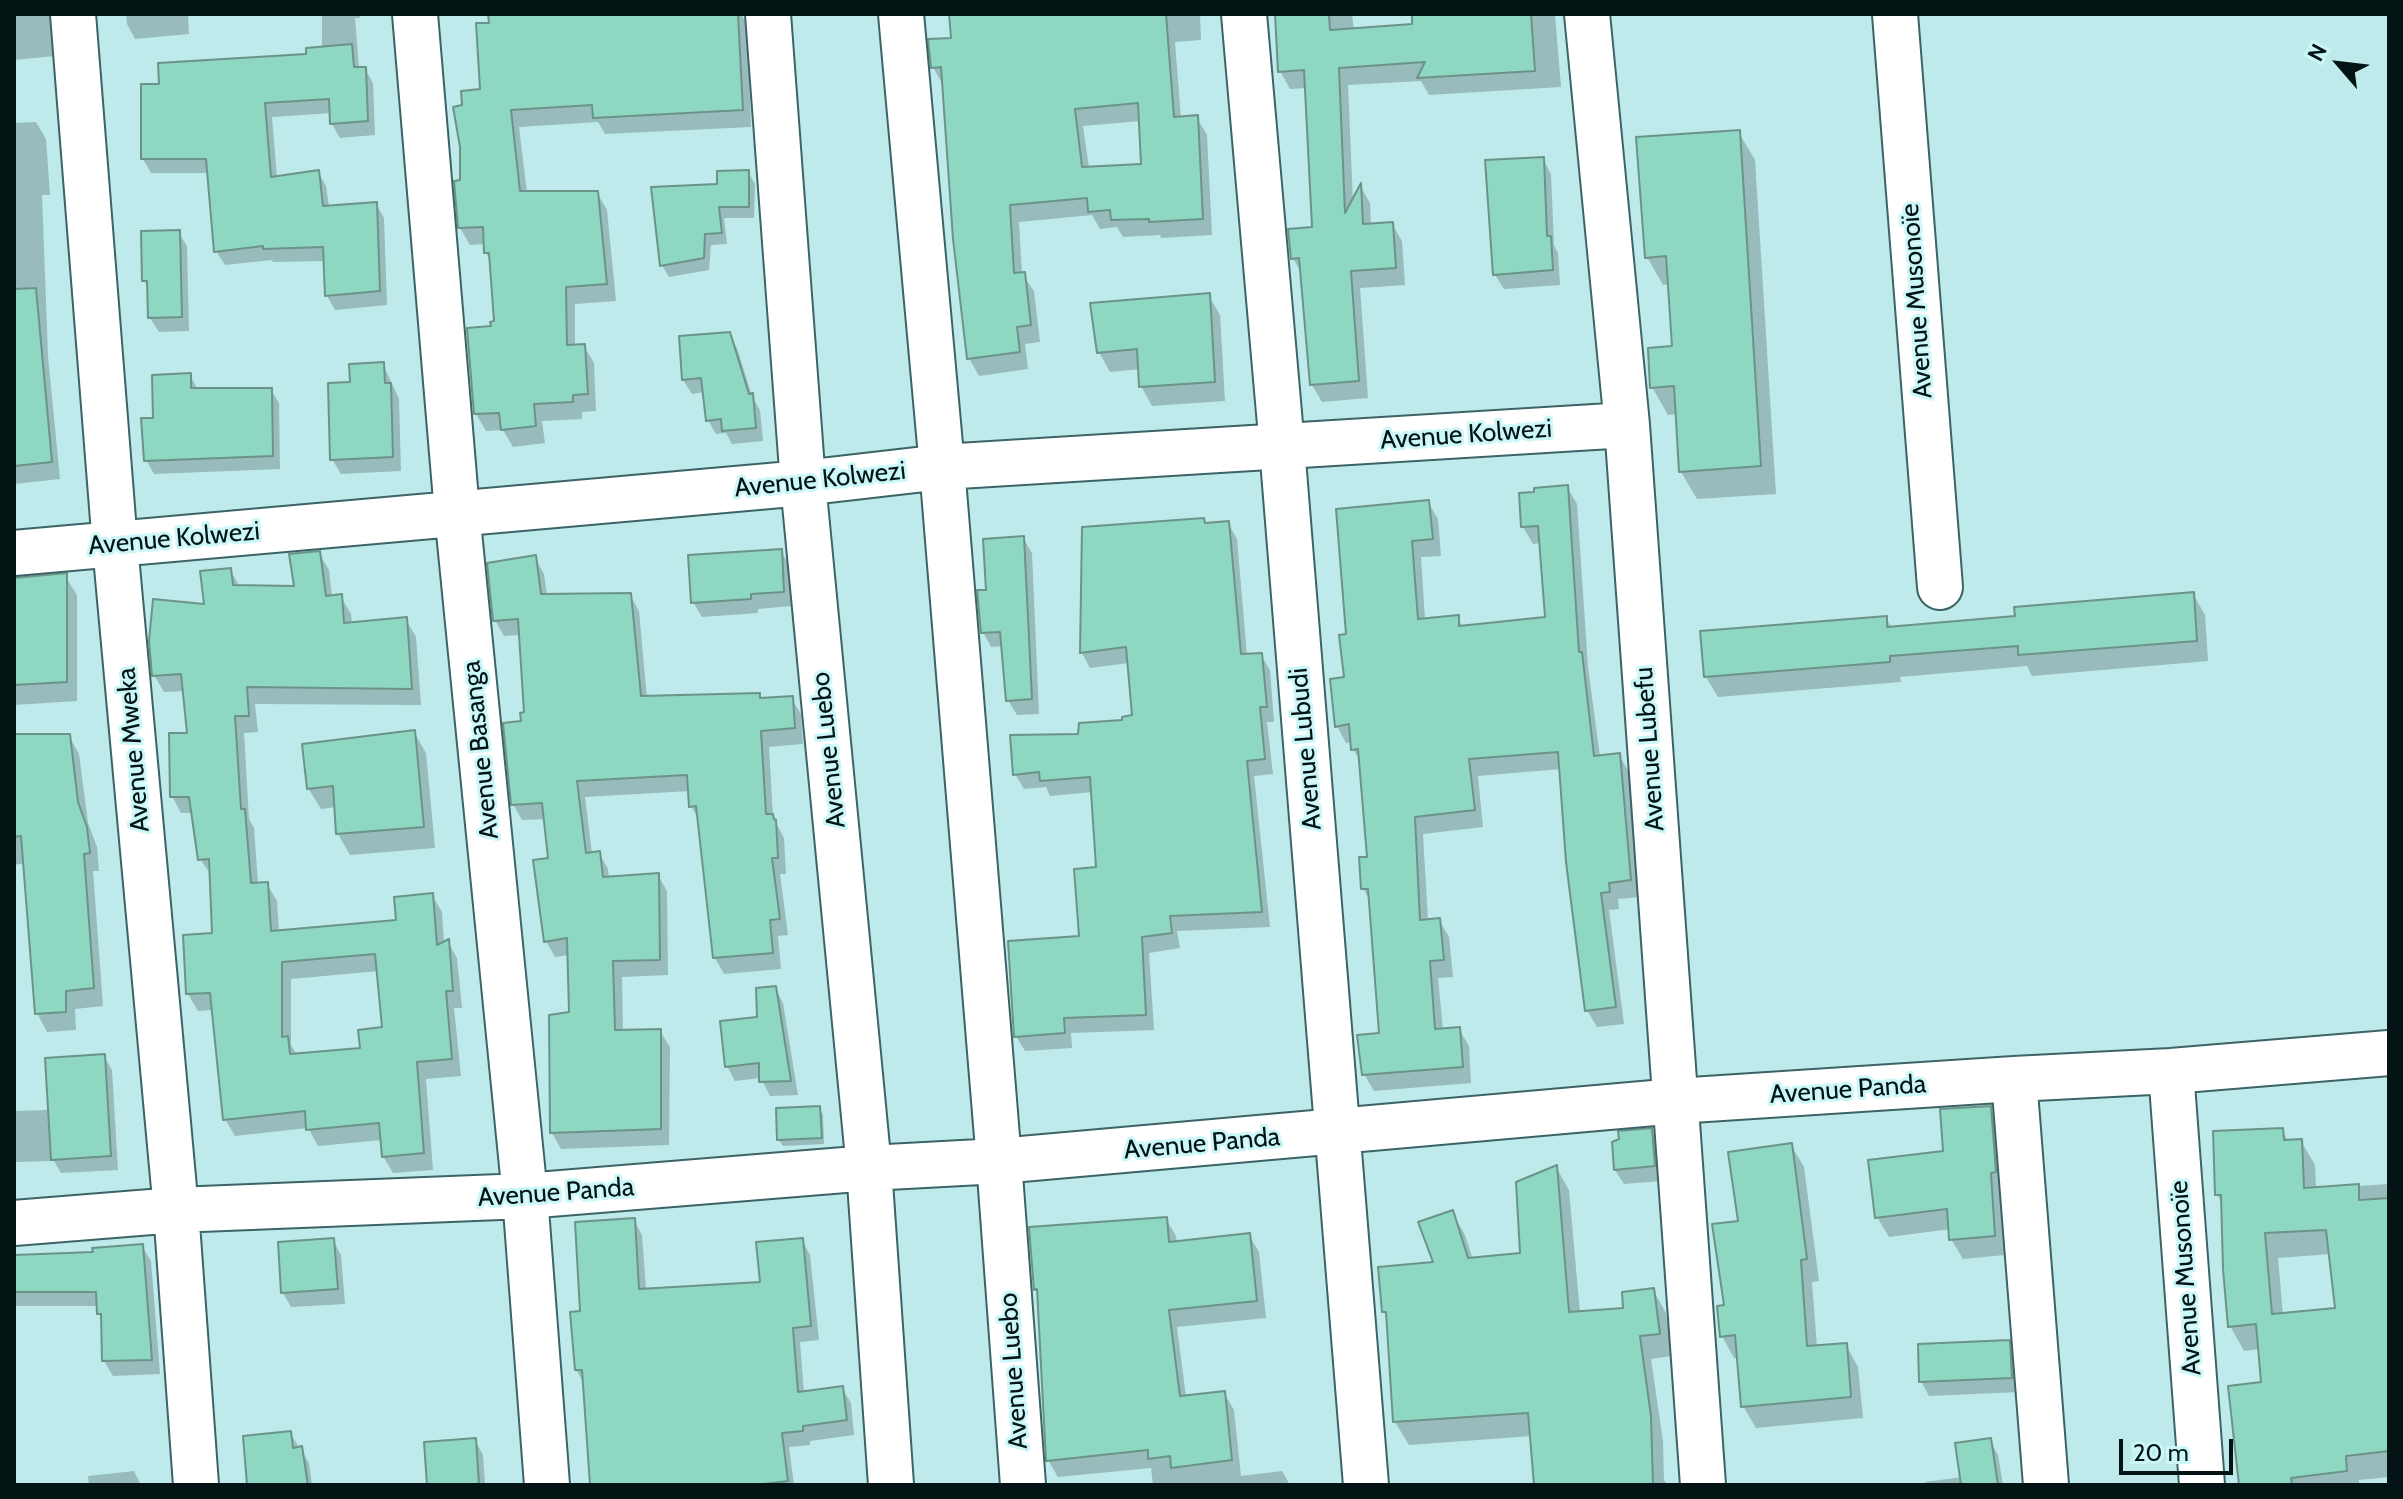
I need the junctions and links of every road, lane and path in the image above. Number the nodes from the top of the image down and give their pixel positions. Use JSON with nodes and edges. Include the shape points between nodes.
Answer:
{"nodes":[{"id":1,"x":73,"y":14,"type":"edge"},
{"id":2,"x":415,"y":14,"type":"edge"},
{"id":3,"x":768,"y":14,"type":"edge"},
{"id":4,"x":901,"y":14,"type":"edge"},
{"id":5,"x":1244,"y":14,"type":"edge"},
{"id":6,"x":1587,"y":14,"type":"edge"},
{"id":7,"x":1895,"y":14,"type":"edge"},
{"id":8,"x":1627,"y":425,"type":"junction"},
{"id":9,"x":1282,"y":447,"type":"junction"},
{"id":10,"x":942,"y":467,"type":"junction"},
{"id":11,"x":803,"y":483,"type":"junction"},
{"id":12,"x":457,"y":512,"type":"junction"},
{"id":13,"x":115,"y":545,"type":"junction"},
{"id":14,"x":14,"y":553,"type":"edge"},
{"id":15,"x":1940,"y":587,"type":"dead end"},
{"id":16,"x":2389,"y":1053,"type":"edge"},
{"id":17,"x":2171,"y":1071,"type":"junction"},
{"id":18,"x":2014,"y":1079,"type":"junction"},
{"id":19,"x":1676,"y":1101,"type":"junction"},
{"id":20,"x":1337,"y":1132,"type":"junction"},
{"id":21,"x":999,"y":1161,"type":"junction"},
{"id":22,"x":869,"y":1168,"type":"junction"},
{"id":23,"x":525,"y":1196,"type":"junction"},
{"id":24,"x":176,"y":1210,"type":"junction"},
{"id":25,"x":14,"y":1223,"type":"edge"},
{"id":26,"x":196,"y":1485,"type":"edge"},
{"id":27,"x":547,"y":1485,"type":"edge"},
{"id":28,"x":891,"y":1485,"type":"edge"},
{"id":29,"x":1023,"y":1485,"type":"edge"},
{"id":30,"x":1366,"y":1485,"type":"edge"},
{"id":31,"x":1703,"y":1485,"type":"edge"},
{"id":32,"x":2046,"y":1485,"type":"edge"},
{"id":33,"x":2202,"y":1485,"type":"edge"}],
"edges":[{"from":1,"to":13,"type":"street","name":"Avenue Mweka"},
{"from":2,"to":12,"type":"street","name":"Avenue Basanga"},
{"from":3,"to":11,"type":"street","name":"Avenue Luebo"},
{"from":4,"to":10,"type":"street","name":"Avenue Luebo"},
{"from":5,"to":9,"type":"street","name":"Avenue Lubudi"},
{"from":6,"to":8,"type":"street","name":"Avenue Lubefu"},
{"from":7,"to":15,"type":"street","name":"Avenue Musonoïe"},
{"from":8,"to":9,"type":"street","name":"Avenue Kolwezi"},
{"from":8,"to":19,"type":"street","name":"Avenue Lubefu"},
{"from":9,"to":10,"type":"street","name":"Avenue Kolwezi"},
{"from":9,"to":20,"type":"street","name":"Avenue Lubudi"},
{"from":10,"to":11,"type":"street","name":"Avenue Kolwezi"},
{"from":10,"to":21,"type":"street","name":"Avenue Luebo"},
{"from":11,"to":12,"type":"street","name":"Avenue Kolwezi"},
{"from":11,"to":22,"type":"street","name":"Avenue Luebo"},
{"from":12,"to":13,"type":"street","name":"Avenue Kolwezi"},
{"from":12,"to":23,"type":"street","name":"Avenue Basanga"},
{"from":13,"to":14,"type":"street","name":"Avenue Kolwezi"},
{"from":13,"to":24,"type":"street","name":"Avenue Mweka"},
{"from":16,"to":17,"type":"street","name":"Avenue Panda"},
{"from":17,"to":18,"type":"street","name":"Avenue Panda"},
{"from":17,"to":33,"type":"street","name":"Avenue Musonoïe"},
{"from":18,"to":19,"type":"street","name":"Avenue Panda"},
{"from":18,"to":32,"type":"street"},
{"from":19,"to":20,"type":"street","name":"Avenue Panda"},
{"from":19,"to":31,"type":"street","name":"Avenue Lubefu"},
{"from":20,"to":21,"type":"street","name":"Avenue Panda"},
{"from":20,"to":30,"type":"street","name":"Avenue Lubudi"},
{"from":21,"to":22,"type":"street","name":"Avenue Panda"},
{"from":21,"to":29,"type":"street","name":"Avenue Luebo"},
{"from":22,"to":23,"type":"street","name":"Avenue Panda"},
{"from":22,"to":28,"type":"street","name":"Avenue Luebo"},
{"from":23,"to":24,"type":"street","name":"Avenue Panda"},
{"from":23,"to":27,"type":"street","name":"Avenue Basanga"},
{"from":24,"to":25,"type":"street","name":"Avenue Panda"},
{"from":24,"to":26,"type":"street","name":"Avenue Mweka"}]}
